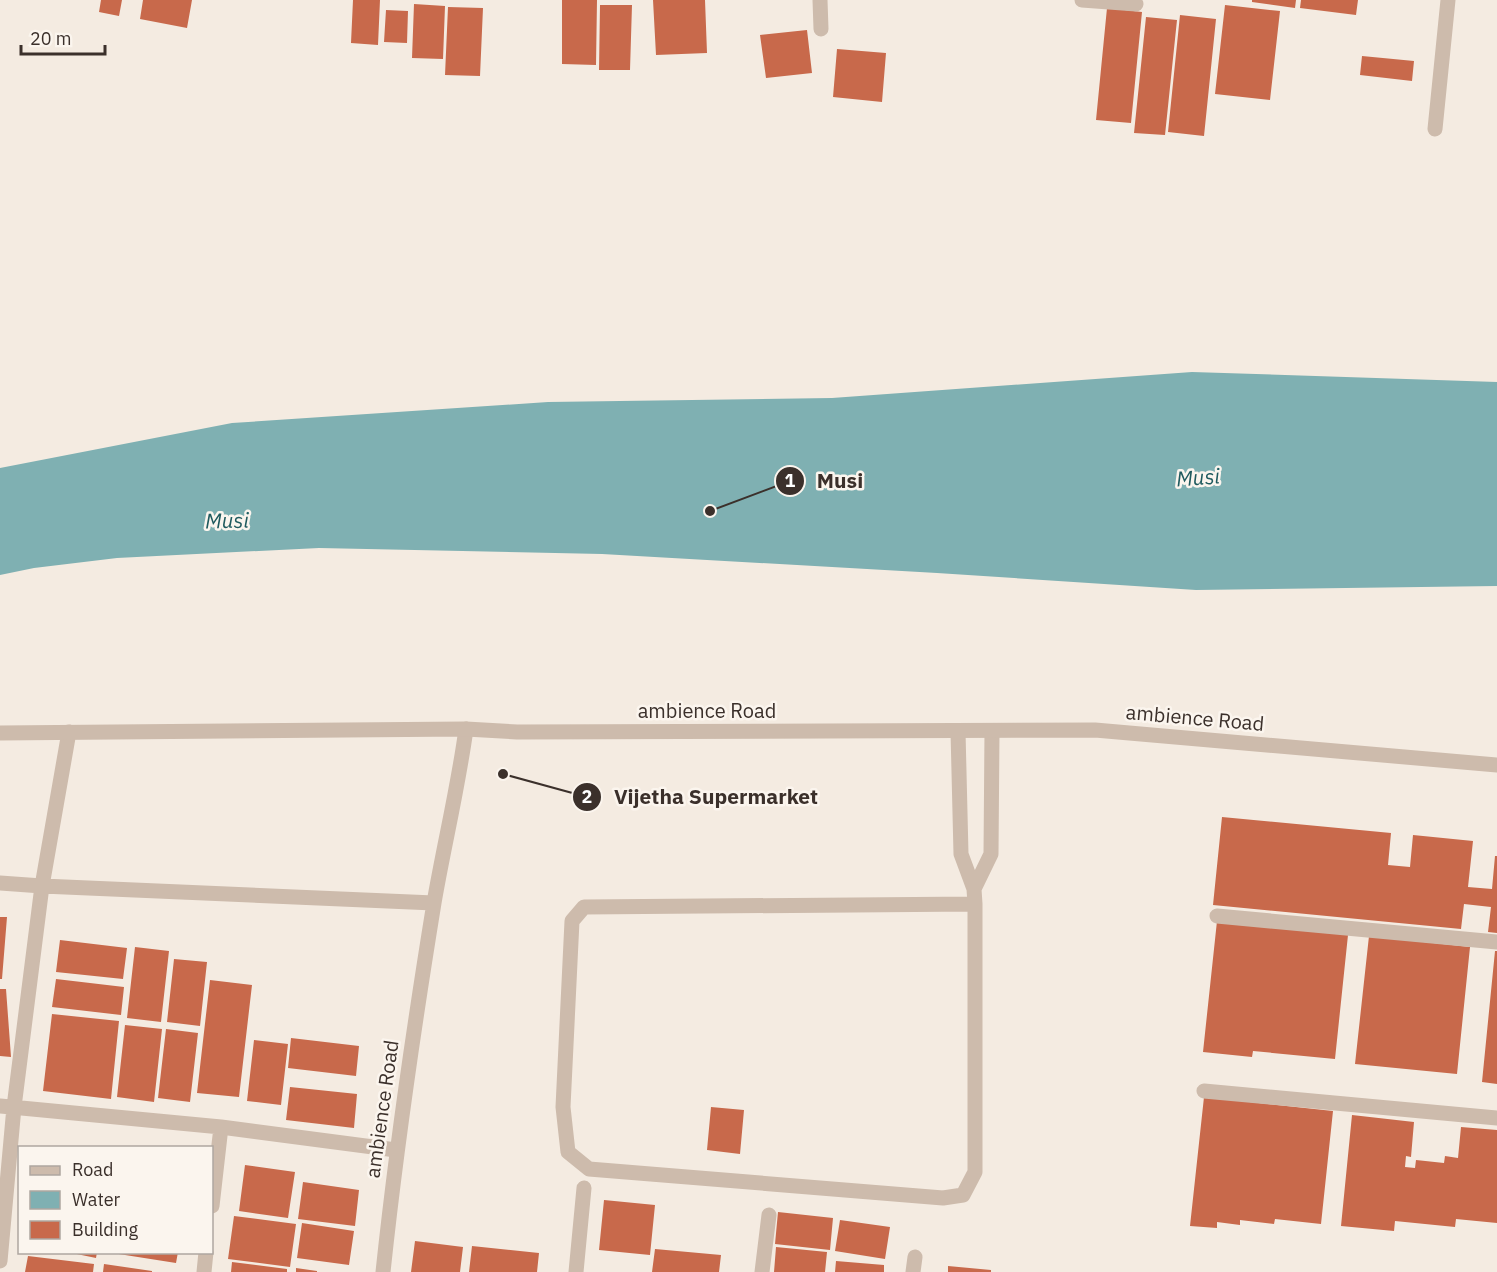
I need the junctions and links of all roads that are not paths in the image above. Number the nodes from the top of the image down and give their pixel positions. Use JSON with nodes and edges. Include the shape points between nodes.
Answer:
{"nodes":[{"id":1,"x":820,"y":0,"type":"edge"},
{"id":2,"x":1082,"y":0,"type":"edge"},
{"id":3,"x":1448,"y":0,"type":"edge"},
{"id":4,"x":1136,"y":4,"type":"dead end"},
{"id":5,"x":821,"y":29,"type":"dead end"},
{"id":6,"x":1435,"y":129,"type":"dead end"},
{"id":7,"x":466,"y":729,"type":"junction"},
{"id":8,"x":958,"y":731,"type":"junction"},
{"id":9,"x":992,"y":731,"type":"junction"},
{"id":10,"x":69,"y":732,"type":"junction"},
{"id":11,"x":0,"y":733,"type":"edge"},
{"id":12,"x":1497,"y":765,"type":"edge"},
{"id":13,"x":0,"y":883,"type":"edge"},
{"id":14,"x":42,"y":886,"type":"junction"},
{"id":15,"x":975,"y":896,"type":"junction"},
{"id":16,"x":434,"y":903,"type":"junction"},
{"id":17,"x":1217,"y":916,"type":"dead end"},
{"id":18,"x":1497,"y":942,"type":"edge"},
{"id":19,"x":1204,"y":1091,"type":"dead end"},
{"id":20,"x":7,"y":1107,"type":"edge"},
{"id":21,"x":1497,"y":1118,"type":"edge"},
{"id":22,"x":221,"y":1127,"type":"junction"},
{"id":23,"x":396,"y":1150,"type":"junction"},
{"id":24,"x":584,"y":1188,"type":"dead end"},
{"id":25,"x":213,"y":1197,"type":"edge"},
{"id":26,"x":769,"y":1215,"type":"dead end"},
{"id":27,"x":206,"y":1254,"type":"edge"},
{"id":28,"x":0,"y":1261,"type":"edge"},
{"id":29,"x":204,"y":1272,"type":"edge"},
{"id":30,"x":383,"y":1272,"type":"edge"},
{"id":31,"x":576,"y":1272,"type":"edge"},
{"id":32,"x":762,"y":1272,"type":"edge"}],
"edges":[{"from":1,"to":5,"type":"street"},
{"from":2,"to":4,"type":"street"},
{"from":3,"to":6,"type":"street"},
{"from":7,"to":8,"type":"street","name":"ambience Road"},
{"from":7,"to":10,"type":"street"},
{"from":7,"to":16,"type":"street","name":"ambience Road"},
{"from":8,"to":9,"type":"street","name":"ambience Road"},
{"from":8,"to":15,"type":"street","via":[[961,854]]},
{"from":9,"to":12,"type":"street","name":"ambience Road","via":[[1095,730]]},
{"from":9,"to":15,"type":"street","via":[[991,854]]},
{"from":10,"to":11,"type":"street"},
{"from":10,"to":14,"type":"street"},
{"from":13,"to":14,"type":"street"},
{"from":14,"to":16,"type":"street"},
{"from":14,"to":20,"type":"street"},
{"from":15,"to":15,"type":"street","via":[[975,1172],[963,1195],[943,1198],[589,1169],[568,1152],[562,1107],[572,921],[584,907]]},
{"from":16,"to":23,"type":"street","name":"ambience Road"},
{"from":17,"to":18,"type":"street"},
{"from":19,"to":21,"type":"street"},
{"from":20,"to":22,"type":"street"},
{"from":20,"to":28,"type":"street"},
{"from":22,"to":23,"type":"street"},
{"from":22,"to":25,"type":"street"},
{"from":23,"to":30,"type":"street","name":"ambience Road"},
{"from":24,"to":31,"type":"street"},
{"from":26,"to":32,"type":"street"},
{"from":27,"to":29,"type":"street"}]}
